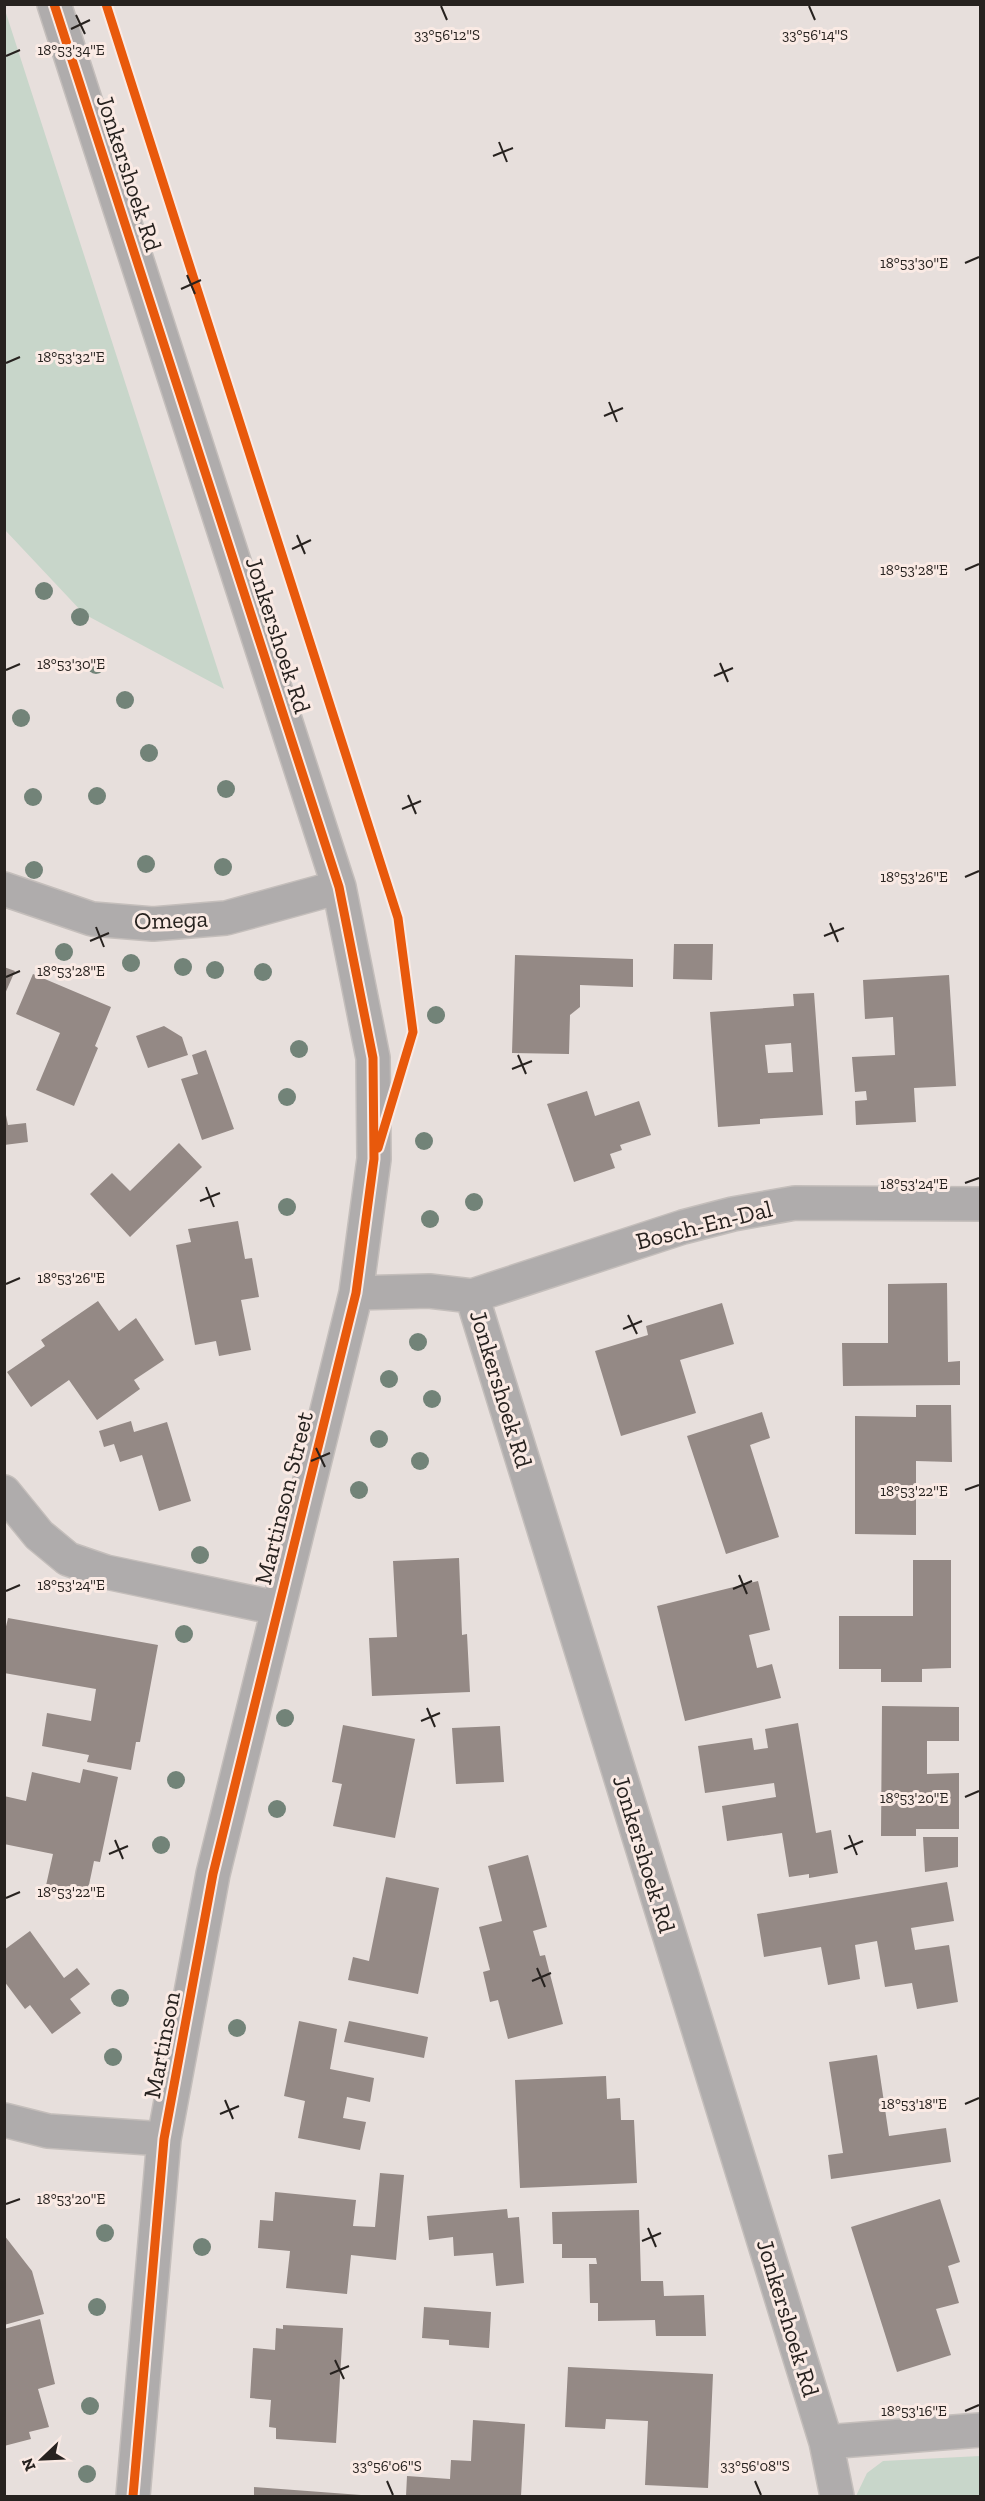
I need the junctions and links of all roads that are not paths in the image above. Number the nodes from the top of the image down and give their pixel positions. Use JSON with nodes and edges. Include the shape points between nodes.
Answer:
{"nodes":[{"id":1,"x":54,"y":4,"type":"edge"},
{"id":2,"x":339,"y":887,"type":"junction"},
{"id":3,"x":4,"y":889,"type":"edge"},
{"id":4,"x":981,"y":1204,"type":"edge"},
{"id":5,"x":356,"y":1293,"type":"junction"},
{"id":6,"x":472,"y":1296,"type":"junction"},
{"id":7,"x":4,"y":1492,"type":"edge"},
{"id":8,"x":277,"y":1608,"type":"junction"},
{"id":9,"x":4,"y":2120,"type":"edge"},
{"id":10,"x":164,"y":2139,"type":"junction"},
{"id":11,"x":981,"y":2430,"type":"edge"},
{"id":12,"x":826,"y":2442,"type":"junction"},
{"id":13,"x":133,"y":2496,"type":"edge"},
{"id":14,"x":837,"y":2496,"type":"edge"}],
"edges":[{"from":1,"to":2,"type":"street","name":"Jonkershoek Rd"},
{"from":2,"to":3,"type":"street","name":"Omega","via":[[226,918],[153,924],[92,919]]},
{"from":2,"to":5,"type":"street","name":"Jonkershoek Rd","via":[[373,1058],[374,1159]]},
{"from":4,"to":6,"type":"street","name":"Bosch-En-Dal","via":[[795,1203],[733,1214]]},
{"from":5,"to":6,"type":"street","name":"Jonkershoek Rd","via":[[429,1291]]},
{"from":5,"to":8,"type":"street","name":"Martinson Street"},
{"from":6,"to":12,"type":"street","name":"Jonkershoek Rd"},
{"from":7,"to":8,"type":"street","via":[[39,1535],[68,1559],[106,1572]]},
{"from":8,"to":10,"type":"street","name":"Martinson","via":[[213,1874]]},
{"from":9,"to":10,"type":"street","via":[[48,2131]]},
{"from":10,"to":13,"type":"street","name":"Martinson"},
{"from":11,"to":12,"type":"street"},
{"from":12,"to":14,"type":"street","name":"Jonkershoek Rd"}]}
